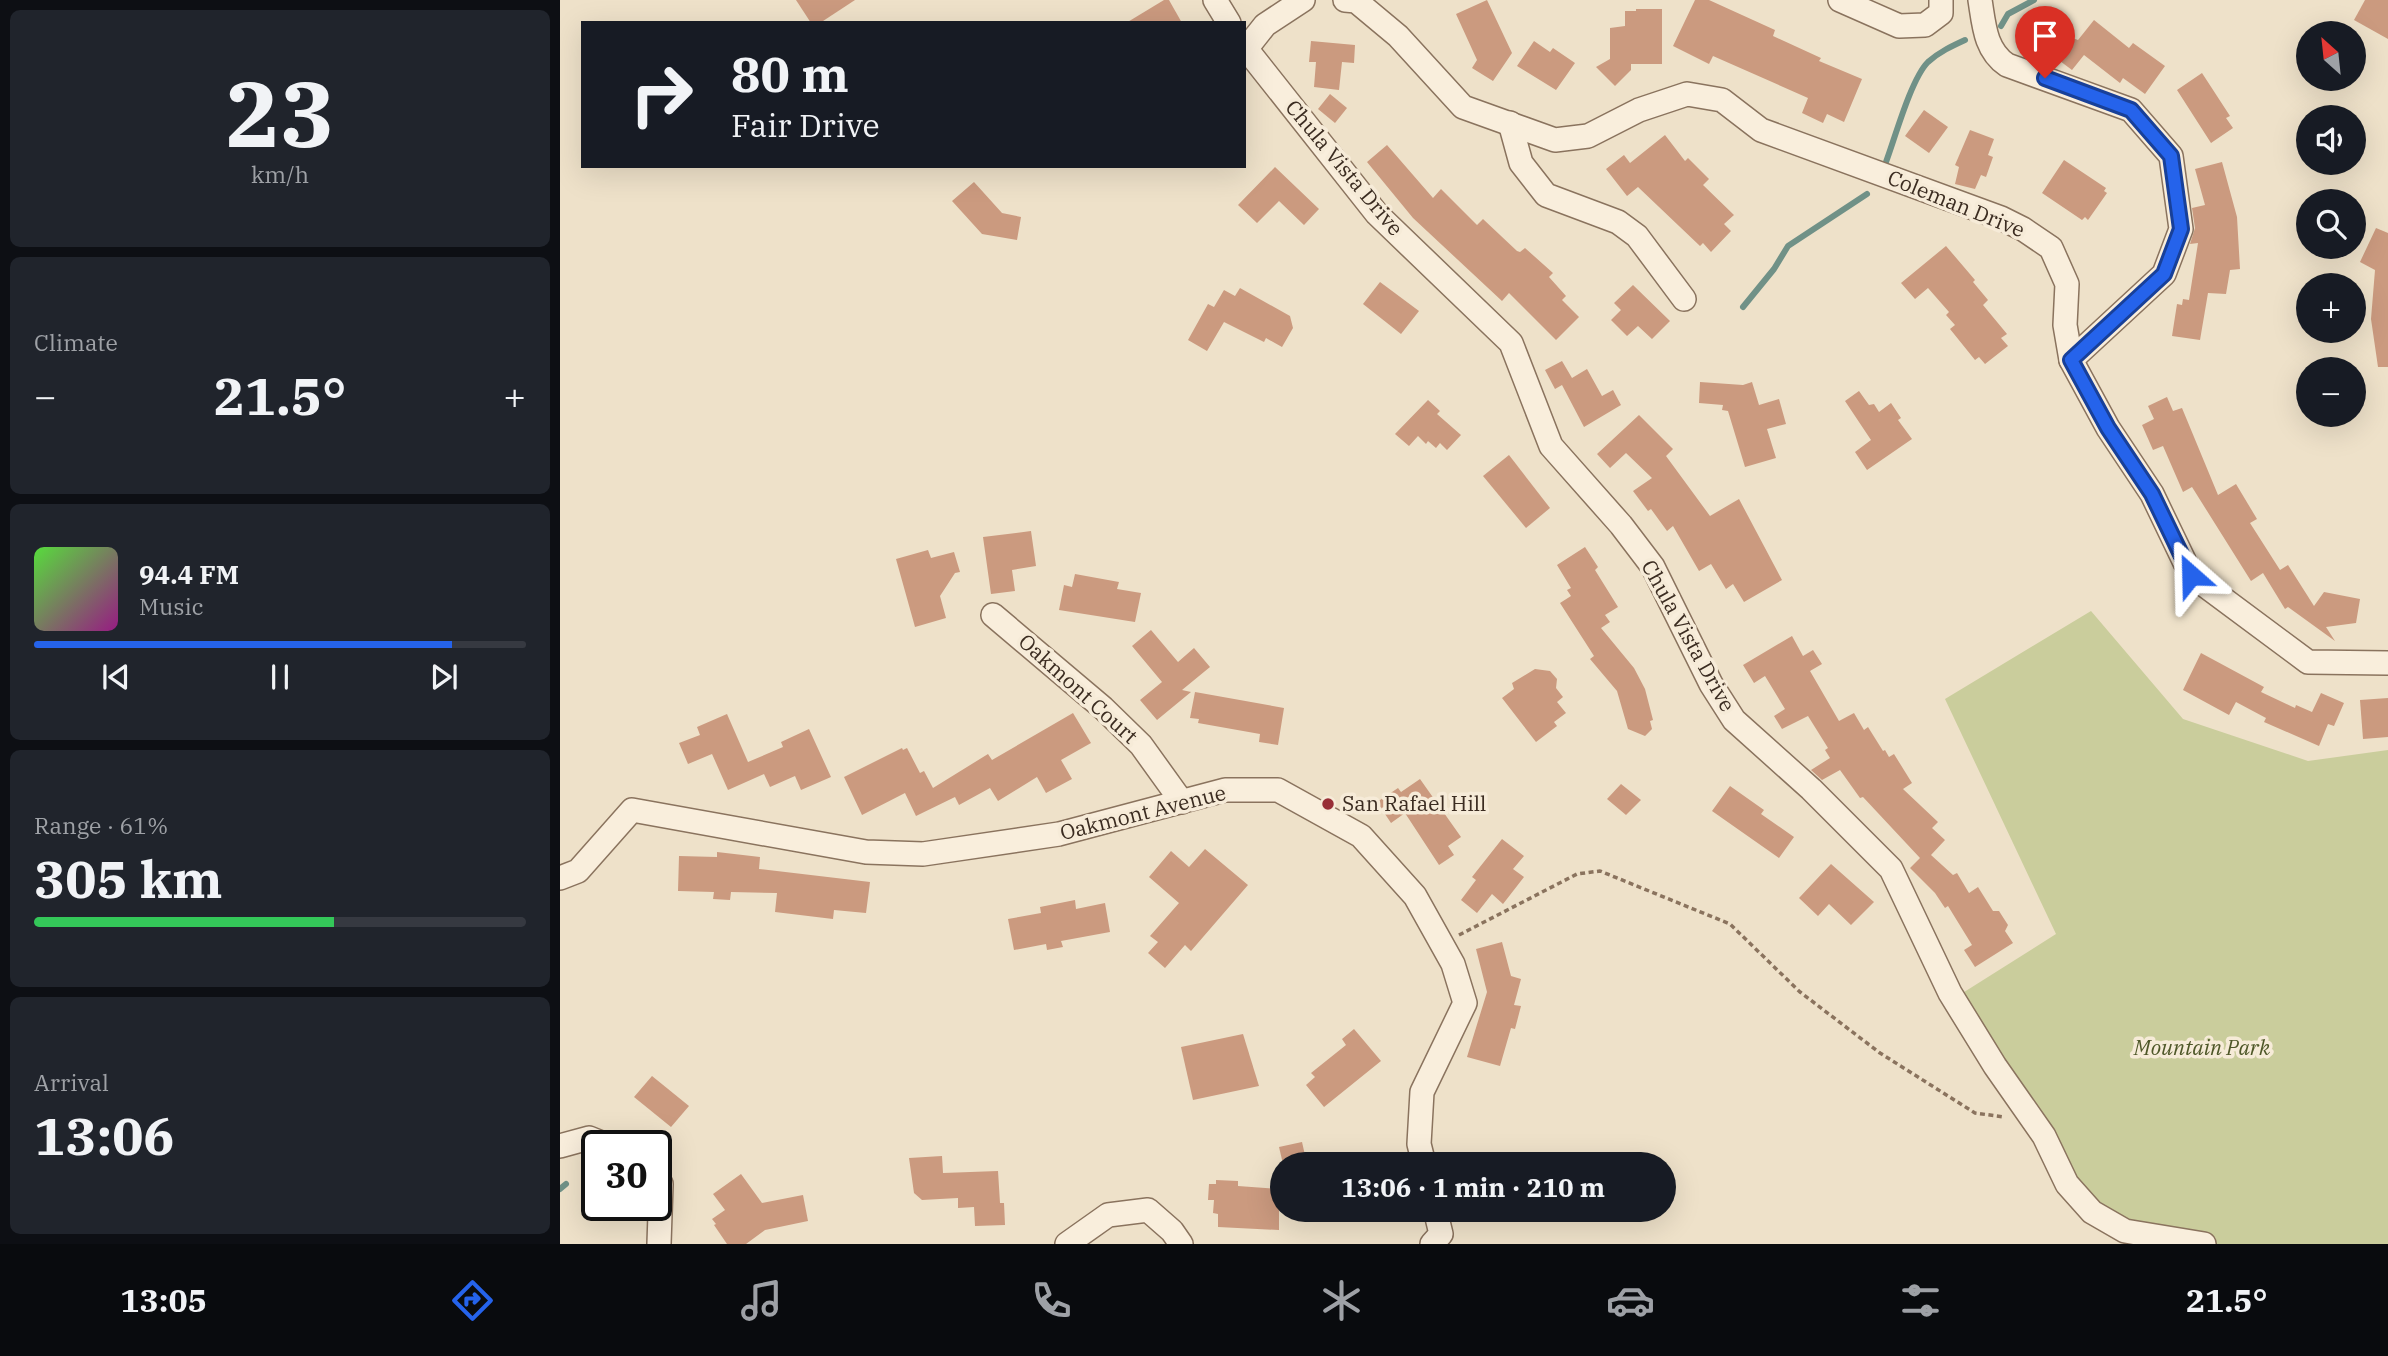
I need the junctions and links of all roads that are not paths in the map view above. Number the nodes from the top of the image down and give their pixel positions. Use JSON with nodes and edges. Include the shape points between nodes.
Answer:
{"nodes":[{"id":1,"x":1215,"y":0,"type":"edge"},
{"id":2,"x":1303,"y":0,"type":"edge"},
{"id":3,"x":1345,"y":0,"type":"edge"},
{"id":4,"x":1840,"y":0,"type":"edge"},
{"id":5,"x":1941,"y":0,"type":"edge"},
{"id":6,"x":1980,"y":0,"type":"edge"},
{"id":7,"x":1228,"y":21,"type":"edge"},
{"id":8,"x":1246,"y":47,"type":"edge"},
{"id":9,"x":1246,"y":49,"type":"edge"},
{"id":10,"x":1510,"y":123,"type":"junction"},
{"id":11,"x":1684,"y":299,"type":"dead end"},
{"id":12,"x":2071,"y":360,"type":"junction"},
{"id":13,"x":993,"y":615,"type":"dead end"},
{"id":14,"x":2388,"y":663,"type":"edge"},
{"id":15,"x":1182,"y":802,"type":"junction"},
{"id":16,"x":560,"y":878,"type":"edge"},
{"id":17,"x":581,"y":1140,"type":"edge"},
{"id":18,"x":560,"y":1146,"type":"edge"},
{"id":19,"x":1421,"y":1152,"type":"edge"},
{"id":20,"x":660,"y":1221,"type":"edge"},
{"id":21,"x":1438,"y":1222,"type":"edge"},
{"id":22,"x":659,"y":1244,"type":"edge"},
{"id":23,"x":1067,"y":1244,"type":"edge"},
{"id":24,"x":1181,"y":1244,"type":"edge"},
{"id":25,"x":1432,"y":1244,"type":"edge"},
{"id":26,"x":2204,"y":1244,"type":"edge"}],
"edges":[{"from":1,"to":7,"type":"street"},
{"from":2,"to":8,"type":"street","via":[[1265,25]]},
{"from":3,"to":10,"type":"street","name":"Coleman Drive","via":[[1356,1],[1398,36],[1463,107]]},
{"from":4,"to":5,"type":"street","via":[[1899,26],[1925,25],[1941,13]]},
{"from":6,"to":12,"type":"street","via":[[1995,57],[2131,110],[2171,156],[2181,229],[2164,274]]},
{"from":9,"to":26,"type":"street","name":"Chula Vista Drive","via":[[1377,214],[1511,343],[1551,446],[1653,568],[1734,720],[1891,869],[1950,993],[2044,1136],[2067,1184],[2092,1212],[2125,1231]]},
{"from":10,"to":11,"type":"street","via":[[1521,163],[1546,195],[1618,222],[1637,236]]},
{"from":10,"to":12,"type":"street","name":"Coleman Drive","via":[[1555,140],[1588,136],[1639,110],[1687,94],[1722,100],[1761,130],[2001,218],[2051,248],[2067,284],[2065,325]]},
{"from":12,"to":14,"type":"street","name":"Coleman Drive","via":[[2108,428],[2152,494],[2191,575],[2308,662]]},
{"from":13,"to":15,"type":"street","name":"Oakmont Court","via":[[1141,745]]},
{"from":15,"to":16,"type":"street","name":"Oakmont Avenue","via":[[1059,834],[923,854],[866,852],[632,810],[578,871]]},
{"from":15,"to":19,"type":"street","name":"Oakmont Avenue","via":[[1225,790],[1279,790],[1361,836],[1415,896],[1453,964],[1465,1003],[1422,1092]]},
{"from":17,"to":18,"type":"street"},
{"from":20,"to":22,"type":"street"},
{"from":21,"to":25,"type":"street","via":[[1441,1234]]},
{"from":23,"to":24,"type":"street","via":[[1108,1215],[1148,1210]]}]}
